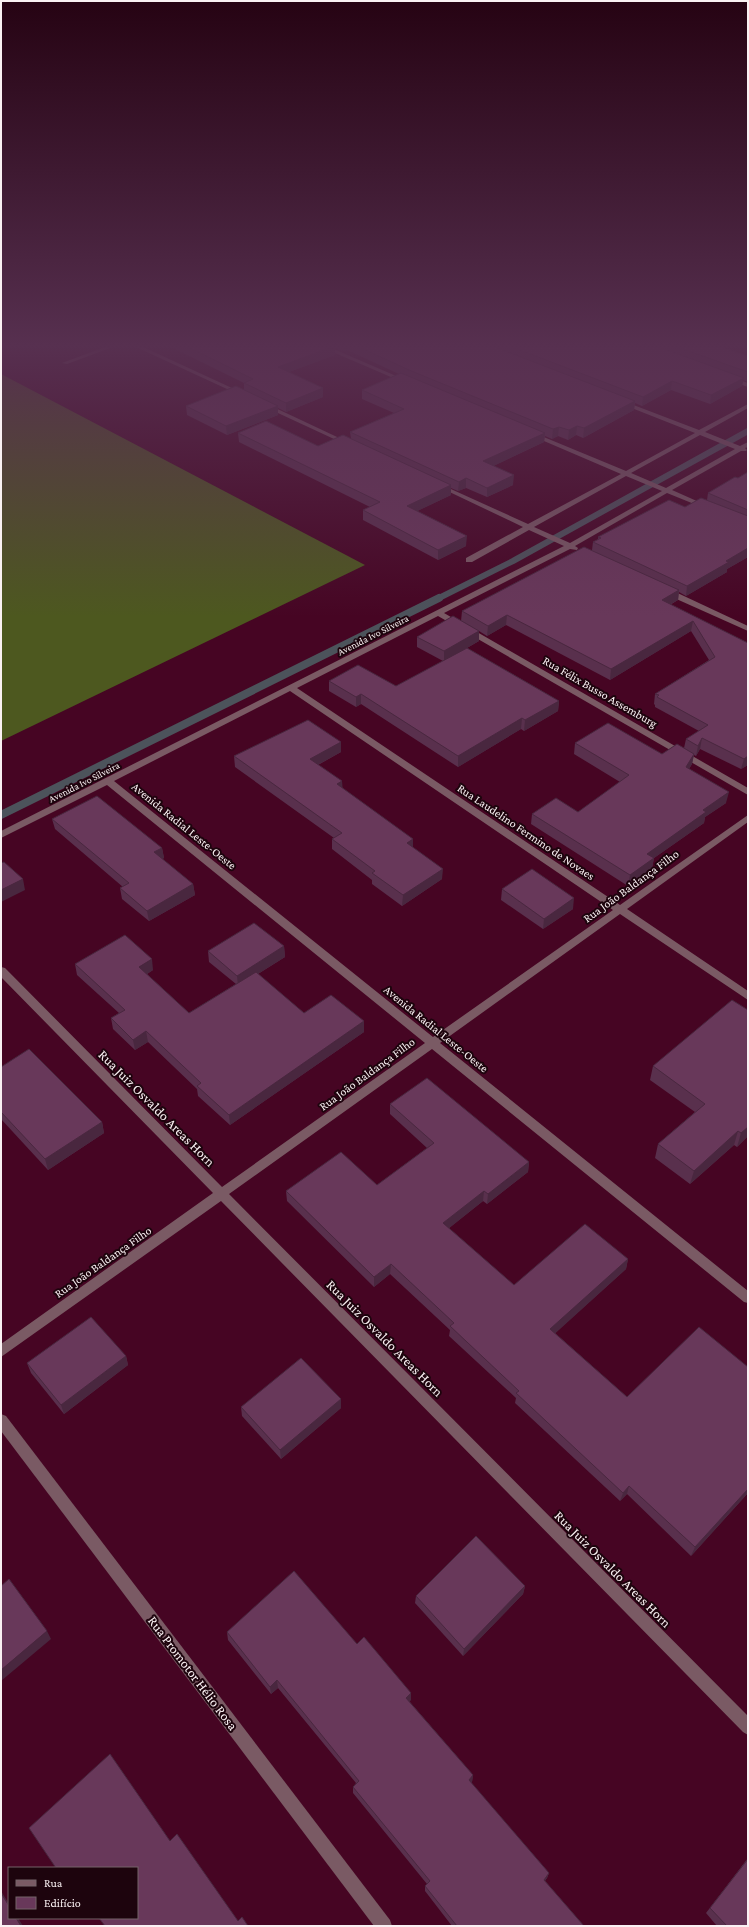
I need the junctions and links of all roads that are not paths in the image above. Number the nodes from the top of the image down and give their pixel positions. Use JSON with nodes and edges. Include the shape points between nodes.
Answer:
{"nodes":[{"id":1,"x":334,"y":437,"type":"edge"},
{"id":2,"x":540,"y":437,"type":"edge"},
{"id":3,"x":693,"y":437,"type":"edge"},
{"id":4,"x":712,"y":437,"type":"edge"},
{"id":5,"x":748,"y":444,"type":"edge"},
{"id":6,"x":356,"y":447,"type":"edge"},
{"id":7,"x":740,"y":448,"type":"edge"},
{"id":8,"x":626,"y":473,"type":"junction"},
{"id":9,"x":435,"y":484,"type":"edge"},
{"id":10,"x":664,"y":489,"type":"junction"},
{"id":11,"x":711,"y":509,"type":"edge"},
{"id":12,"x":529,"y":527,"type":"junction"},
{"id":13,"x":570,"y":546,"type":"junction"},
{"id":14,"x":584,"y":553,"type":"edge"},
{"id":15,"x":469,"y":560,"type":"dead end"},
{"id":16,"x":655,"y":586,"type":"edge"},
{"id":17,"x":439,"y":613,"type":"junction"},
{"id":18,"x":748,"y":629,"type":"edge"},
{"id":19,"x":291,"y":688,"type":"junction"},
{"id":20,"x":108,"y":781,"type":"junction"},
{"id":21,"x":748,"y":792,"type":"edge"},
{"id":22,"x":748,"y":818,"type":"edge"},
{"id":23,"x":1,"y":835,"type":"edge"},
{"id":24,"x":620,"y":910,"type":"junction"},
{"id":25,"x":1,"y":971,"type":"edge"},
{"id":26,"x":748,"y":996,"type":"edge"},
{"id":27,"x":433,"y":1043,"type":"junction"},
{"id":28,"x":222,"y":1194,"type":"junction"},
{"id":29,"x":748,"y":1298,"type":"edge"},
{"id":30,"x":1,"y":1351,"type":"edge"},
{"id":31,"x":1,"y":1420,"type":"edge"},
{"id":32,"x":748,"y":1727,"type":"edge"},
{"id":33,"x":384,"y":1926,"type":"edge"}],
"edges":[{"from":1,"to":6,"type":"street"},
{"from":2,"to":8,"type":"street"},
{"from":3,"to":8,"type":"street"},
{"from":4,"to":7,"type":"street"},
{"from":5,"to":7,"type":"street","name":"Avenida Ivo Silveira"},
{"from":7,"to":10,"type":"street","name":"Avenida Ivo Silveira"},
{"from":8,"to":10,"type":"street"},
{"from":8,"to":12,"type":"street"},
{"from":9,"to":12,"type":"street"},
{"from":10,"to":11,"type":"street"},
{"from":10,"to":13,"type":"street","name":"Avenida Ivo Silveira"},
{"from":12,"to":13,"type":"street"},
{"from":12,"to":15,"type":"street"},
{"from":13,"to":14,"type":"street"},
{"from":13,"to":17,"type":"street","name":"Avenida Ivo Silveira"},
{"from":16,"to":18,"type":"street"},
{"from":17,"to":19,"type":"street","name":"Avenida Ivo Silveira"},
{"from":17,"to":21,"type":"street","name":"Rua Félix Busso Assemburg"},
{"from":19,"to":20,"type":"street","name":"Avenida Ivo Silveira"},
{"from":19,"to":24,"type":"street","name":"Rua Laudelino Fermino de Novaes"},
{"from":20,"to":23,"type":"street","name":"Avenida Ivo Silveira"},
{"from":20,"to":27,"type":"street","name":"Avenida Radial Leste-Oeste"},
{"from":22,"to":24,"type":"street","name":"Rua João Baldança Filho"},
{"from":24,"to":26,"type":"street","name":"Rua Laudelino Fermino de Novaes"},
{"from":24,"to":27,"type":"street","name":"Rua João Baldança Filho"},
{"from":25,"to":28,"type":"street","name":"Rua Juiz Osvaldo Areas Horn"},
{"from":27,"to":28,"type":"street","name":"Rua João Baldança Filho"},
{"from":27,"to":29,"type":"street","name":"Avenida Radial Leste-Oeste"},
{"from":28,"to":30,"type":"street","name":"Rua João Baldança Filho"},
{"from":28,"to":32,"type":"street","name":"Rua Juiz Osvaldo Areas Horn"},
{"from":31,"to":33,"type":"street","name":"Rua Promotor Hélio Rosa"}]}
